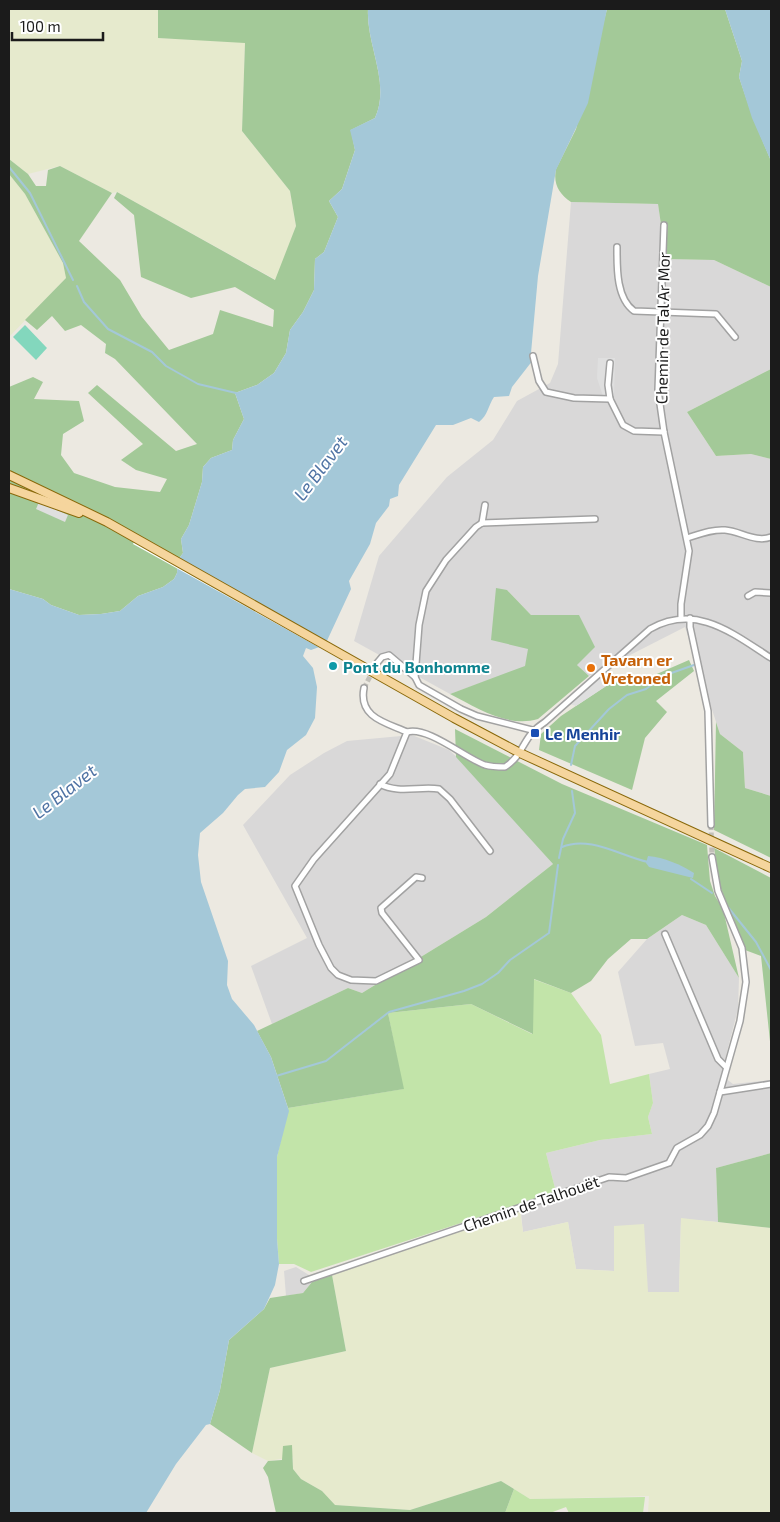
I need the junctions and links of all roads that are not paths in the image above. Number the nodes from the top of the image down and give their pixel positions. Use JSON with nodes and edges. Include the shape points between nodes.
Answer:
{"nodes":[{"id":1,"x":664,"y":225,"type":"dead end"},
{"id":2,"x":617,"y":247,"type":"dead end"},
{"id":3,"x":660,"y":313,"type":"junction"},
{"id":4,"x":735,"y":336,"type":"dead end"},
{"id":5,"x":534,"y":356,"type":"dead end"},
{"id":6,"x":610,"y":363,"type":"dead end"},
{"id":7,"x":610,"y":399,"type":"junction"},
{"id":8,"x":664,"y":432,"type":"junction"},
{"id":9,"x":9,"y":475,"type":"edge"},
{"id":10,"x":9,"y":488,"type":"edge"},
{"id":11,"x":485,"y":505,"type":"dead end"},
{"id":12,"x":595,"y":519,"type":"dead end"},
{"id":13,"x":482,"y":523,"type":"junction"},
{"id":14,"x":771,"y":537,"type":"edge"},
{"id":15,"x":687,"y":538,"type":"junction"},
{"id":16,"x":155,"y":550,"type":"junction"},
{"id":17,"x":771,"y":593,"type":"edge"},
{"id":18,"x":748,"y":596,"type":"dead end"},
{"id":19,"x":681,"y":618,"type":"junction"},
{"id":20,"x":690,"y":618,"type":"junction"},
{"id":21,"x":771,"y":658,"type":"edge"},
{"id":22,"x":377,"y":664,"type":"dead end"},
{"id":23,"x":415,"y":677,"type":"junction"},
{"id":24,"x":364,"y":688,"type":"tunnel mouth"},
{"id":25,"x":532,"y":730,"type":"junction"},
{"id":26,"x":407,"y":732,"type":"junction"},
{"id":27,"x":520,"y":753,"type":"junction"},
{"id":28,"x":380,"y":784,"type":"junction"},
{"id":29,"x":711,"y":825,"type":"tunnel mouth"},
{"id":30,"x":490,"y":851,"type":"dead end"},
{"id":31,"x":712,"y":857,"type":"tunnel mouth"},
{"id":32,"x":771,"y":868,"type":"edge"},
{"id":33,"x":422,"y":878,"type":"dead end"},
{"id":34,"x":665,"y":934,"type":"dead end"},
{"id":35,"x":726,"y":1067,"type":"junction"},
{"id":36,"x":771,"y":1084,"type":"edge"},
{"id":37,"x":720,"y":1092,"type":"junction"},
{"id":38,"x":304,"y":1281,"type":"dead end"}],
"edges":[{"from":1,"to":3,"type":"street","name":"Chemin de Tal Ar Mor"},
{"from":2,"to":3,"type":"street","via":[[619,284],[628,306],[634,311]]},
{"from":3,"to":4,"type":"street","via":[[716,314]]},
{"from":3,"to":8,"type":"street","name":"Chemin de Tal Ar Mor","via":[[658,390]]},
{"from":5,"to":7,"type":"street","via":[[539,381],[546,392],[574,398]]},
{"from":6,"to":7,"type":"street"},
{"from":7,"to":8,"type":"street","via":[[627,429]]},
{"from":8,"to":15,"type":"street","name":"Chemin de Tal Ar Mor"},
{"from":9,"to":16,"type":"main road","via":[[107,522]]},
{"from":10,"to":16,"type":"main road","via":[[81,514]]},
{"from":11,"to":13,"type":"street"},
{"from":12,"to":13,"type":"street"},
{"from":13,"to":23,"type":"street","via":[[446,560],[430,583],[419,625]]},
{"from":14,"to":15,"type":"street","via":[[756,538],[714,530]]},
{"from":15,"to":19,"type":"street","name":"Chemin de Tal Ar Mor"},
{"from":16,"to":27,"type":"main road"},
{"from":17,"to":18,"type":"street","via":[[755,592]]},
{"from":19,"to":20,"type":"street"},
{"from":19,"to":25,"type":"street","via":[[662,622],[650,629]]},
{"from":20,"to":21,"type":"street","via":[[725,629]]},
{"from":20,"to":29,"type":"street","via":[[708,712]]},
{"from":22,"to":23,"type":"street","via":[[382,657],[389,656]]},
{"from":23,"to":25,"type":"street","via":[[419,685],[460,709]]},
{"from":24,"to":26,"type":"street","via":[[364,704],[369,714]]},
{"from":25,"to":27,"type":"street"},
{"from":26,"to":27,"type":"street","via":[[414,730],[427,735],[474,760],[495,767],[505,767]]},
{"from":26,"to":28,"type":"street","via":[[396,764]]},
{"from":27,"to":32,"type":"main road"},
{"from":28,"to":30,"type":"street","via":[[387,788],[439,789]]},
{"from":28,"to":33,"type":"street","via":[[297,881],[296,891],[319,945],[338,975],[352,980],[376,981],[419,960],[381,908],[416,877]]},
{"from":31,"to":35,"type":"street","name":"Chemin de Talhouët","via":[[718,891],[740,941],[746,970],[743,1008]]},
{"from":34,"to":35,"type":"street","via":[[718,1059]]},
{"from":35,"to":37,"type":"street","name":"Chemin de Talhouët"},
{"from":36,"to":37,"type":"street"},
{"from":37,"to":38,"type":"street","name":"Chemin de Talhouët","via":[[708,1126],[700,1135],[677,1148],[669,1163],[626,1178],[609,1177]]}]}
